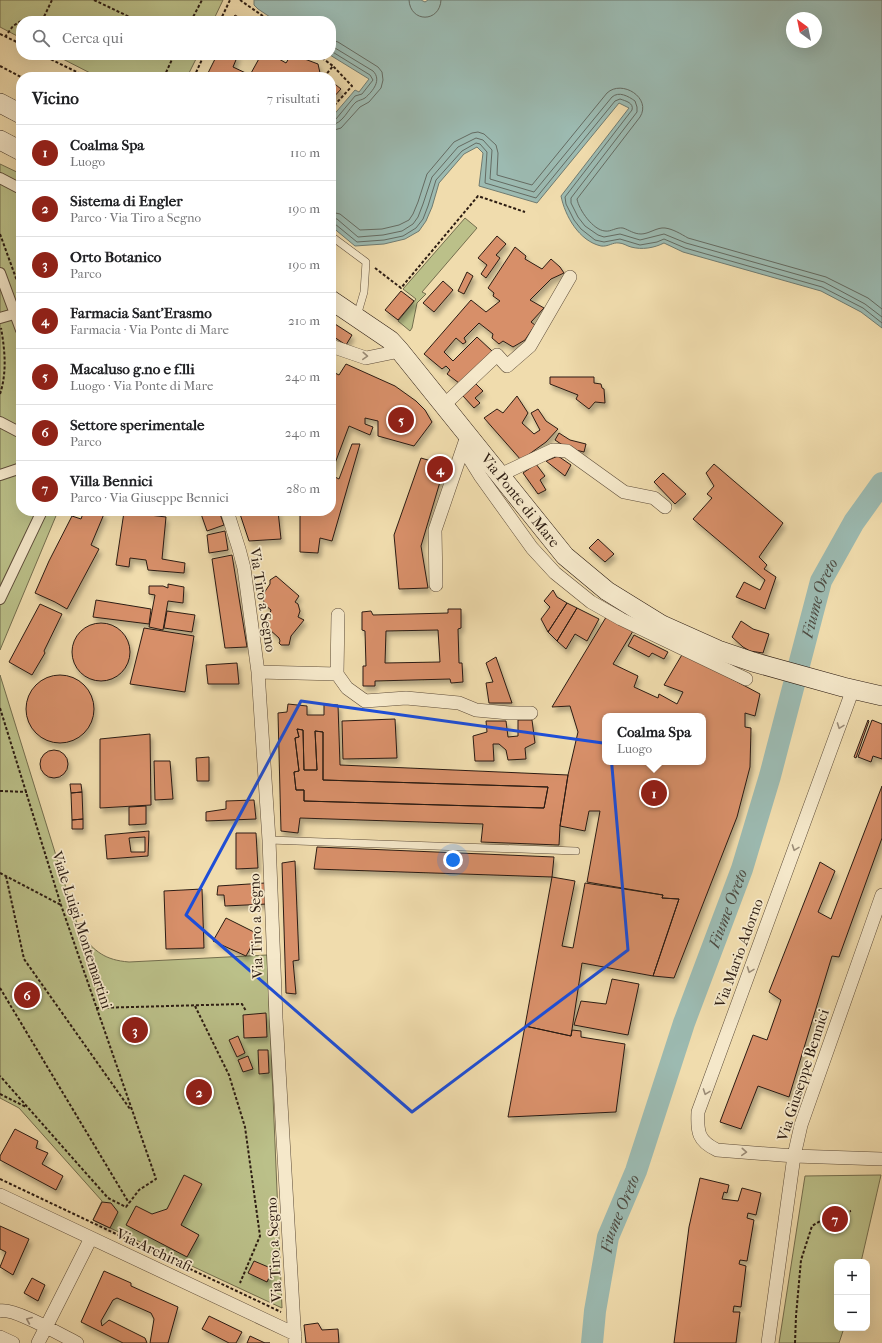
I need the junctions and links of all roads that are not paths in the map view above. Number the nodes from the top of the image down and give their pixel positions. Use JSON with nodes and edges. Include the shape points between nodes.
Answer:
{"nodes":[{"id":1,"x":0,"y":103,"type":"edge"},
{"id":2,"x":16,"y":111,"type":"edge"},
{"id":3,"x":0,"y":140,"type":"edge"},
{"id":4,"x":16,"y":148,"type":"edge"},
{"id":5,"x":0,"y":178,"type":"edge"},
{"id":6,"x":16,"y":186,"type":"edge"},
{"id":7,"x":336,"y":240,"type":"edge"},
{"id":8,"x":0,"y":273,"type":"edge"},
{"id":9,"x":570,"y":278,"type":"dead end"},
{"id":10,"x":336,"y":303,"type":"edge"},
{"id":11,"x":16,"y":309,"type":"edge"},
{"id":12,"x":16,"y":314,"type":"edge"},
{"id":13,"x":0,"y":318,"type":"edge"},
{"id":14,"x":357,"y":318,"type":"junction"},
{"id":15,"x":336,"y":348,"type":"edge"},
{"id":16,"x":400,"y":351,"type":"junction"},
{"id":17,"x":444,"y":405,"type":"junction"},
{"id":18,"x":0,"y":422,"type":"edge"},
{"id":19,"x":16,"y":430,"type":"edge"},
{"id":20,"x":465,"y":441,"type":"junction"},
{"id":21,"x":16,"y":470,"type":"edge"},
{"id":22,"x":0,"y":475,"type":"edge"},
{"id":23,"x":500,"y":475,"type":"junction"},
{"id":24,"x":665,"y":507,"type":"dead end"},
{"id":25,"x":40,"y":516,"type":"edge"},
{"id":26,"x":229,"y":516,"type":"edge"},
{"id":27,"x":436,"y":586,"type":"dead end"},
{"id":28,"x":0,"y":599,"type":"edge"},
{"id":29,"x":338,"y":615,"type":"dead end"},
{"id":30,"x":750,"y":671,"type":"junction"},
{"id":31,"x":258,"y":672,"type":"junction"},
{"id":32,"x":337,"y":674,"type":"junction"},
{"id":33,"x":848,"y":688,"type":"junction"},
{"id":34,"x":882,"y":696,"type":"edge"},
{"id":35,"x":531,"y":713,"type":"dead end"},
{"id":36,"x":269,"y":840,"type":"junction"},
{"id":37,"x":576,"y":851,"type":"dead end"},
{"id":38,"x":882,"y":895,"type":"edge"},
{"id":39,"x":794,"y":1156,"type":"junction"},
{"id":40,"x":882,"y":1159,"type":"edge"},
{"id":41,"x":0,"y":1195,"type":"edge"},
{"id":42,"x":91,"y":1238,"type":"junction"},
{"id":43,"x":0,"y":1311,"type":"edge"},
{"id":44,"x":46,"y":1327,"type":"junction"},
{"id":45,"x":0,"y":1337,"type":"edge"},
{"id":46,"x":295,"y":1339,"type":"edge"},
{"id":47,"x":14,"y":1343,"type":"edge"},
{"id":48,"x":38,"y":1343,"type":"edge"},
{"id":49,"x":77,"y":1343,"type":"edge"},
{"id":50,"x":768,"y":1343,"type":"edge"}],
"edges":[{"from":1,"to":2,"type":"main road"},
{"from":3,"to":4,"type":"main road"},
{"from":5,"to":6,"type":"street"},
{"from":7,"to":14,"type":"lane","via":[[366,262],[364,292]]},
{"from":8,"to":11,"type":"street"},
{"from":9,"to":17,"type":"street","via":[[530,346],[507,366],[497,355]]},
{"from":10,"to":14,"type":"main road","name":"Via Ponte di Mare"},
{"from":12,"to":13,"type":"street"},
{"from":14,"to":16,"type":"main road","name":"Via Ponte di Mare","via":[[390,340]]},
{"from":15,"to":16,"type":"street","one_way":true,"via":[[366,358]]},
{"from":16,"to":17,"type":"main road","name":"Via Ponte di Mare"},
{"from":17,"to":20,"type":"main road","name":"Via Ponte di Mare"},
{"from":18,"to":19,"type":"street"},
{"from":20,"to":23,"type":"main road","name":"Via Ponte di Mare"},
{"from":20,"to":27,"type":"street","via":[[435,530]]},
{"from":20,"to":30,"type":"street","via":[[481,477],[532,548],[555,573],[591,602],[622,619]]},
{"from":21,"to":22,"type":"street"},
{"from":23,"to":24,"type":"street","via":[[553,450],[567,451],[624,492],[654,498]]},
{"from":23,"to":30,"type":"main road","name":"Via Ponte di Mare","via":[[566,556],[607,591],[662,625],[718,650]]},
{"from":25,"to":28,"type":"street"},
{"from":26,"to":31,"type":"street","name":"Via Tiro a Segno","via":[[244,568]]},
{"from":29,"to":32,"type":"street"},
{"from":30,"to":33,"type":"main road","name":"Via Ponte di Mare"},
{"from":31,"to":32,"type":"street"},
{"from":31,"to":36,"type":"street","name":"Via Tiro a Segno"},
{"from":32,"to":35,"type":"street","via":[[347,688],[365,701],[406,698],[459,703],[476,710]]},
{"from":33,"to":34,"type":"main road","name":"Via Ponte di Mare"},
{"from":33,"to":39,"type":"street","name":"Via Mario Adorno","one_way":true,"via":[[698,1112],[697,1130],[706,1145],[717,1150]]},
{"from":36,"to":37,"type":"lane"},
{"from":36,"to":46,"type":"street","name":"Via Tiro a Segno","via":[[276,1018]]},
{"from":38,"to":39,"type":"street","name":"Via Giuseppe Bennici","via":[[800,1125]]},
{"from":39,"to":40,"type":"street","name":"Via Mario Adorno"},
{"from":39,"to":50,"type":"street","name":"Via Giuseppe Bennici"},
{"from":41,"to":42,"type":"street","name":"Via Archirafi"},
{"from":42,"to":44,"type":"street"},
{"from":42,"to":46,"type":"street","name":"Via Archirafi"},
{"from":44,"to":43,"type":"street","one_way":true,"via":[[7,1310]]},
{"from":44,"to":48,"type":"street"},
{"from":44,"to":49,"type":"street"},
{"from":45,"to":47,"type":"street"}]}
